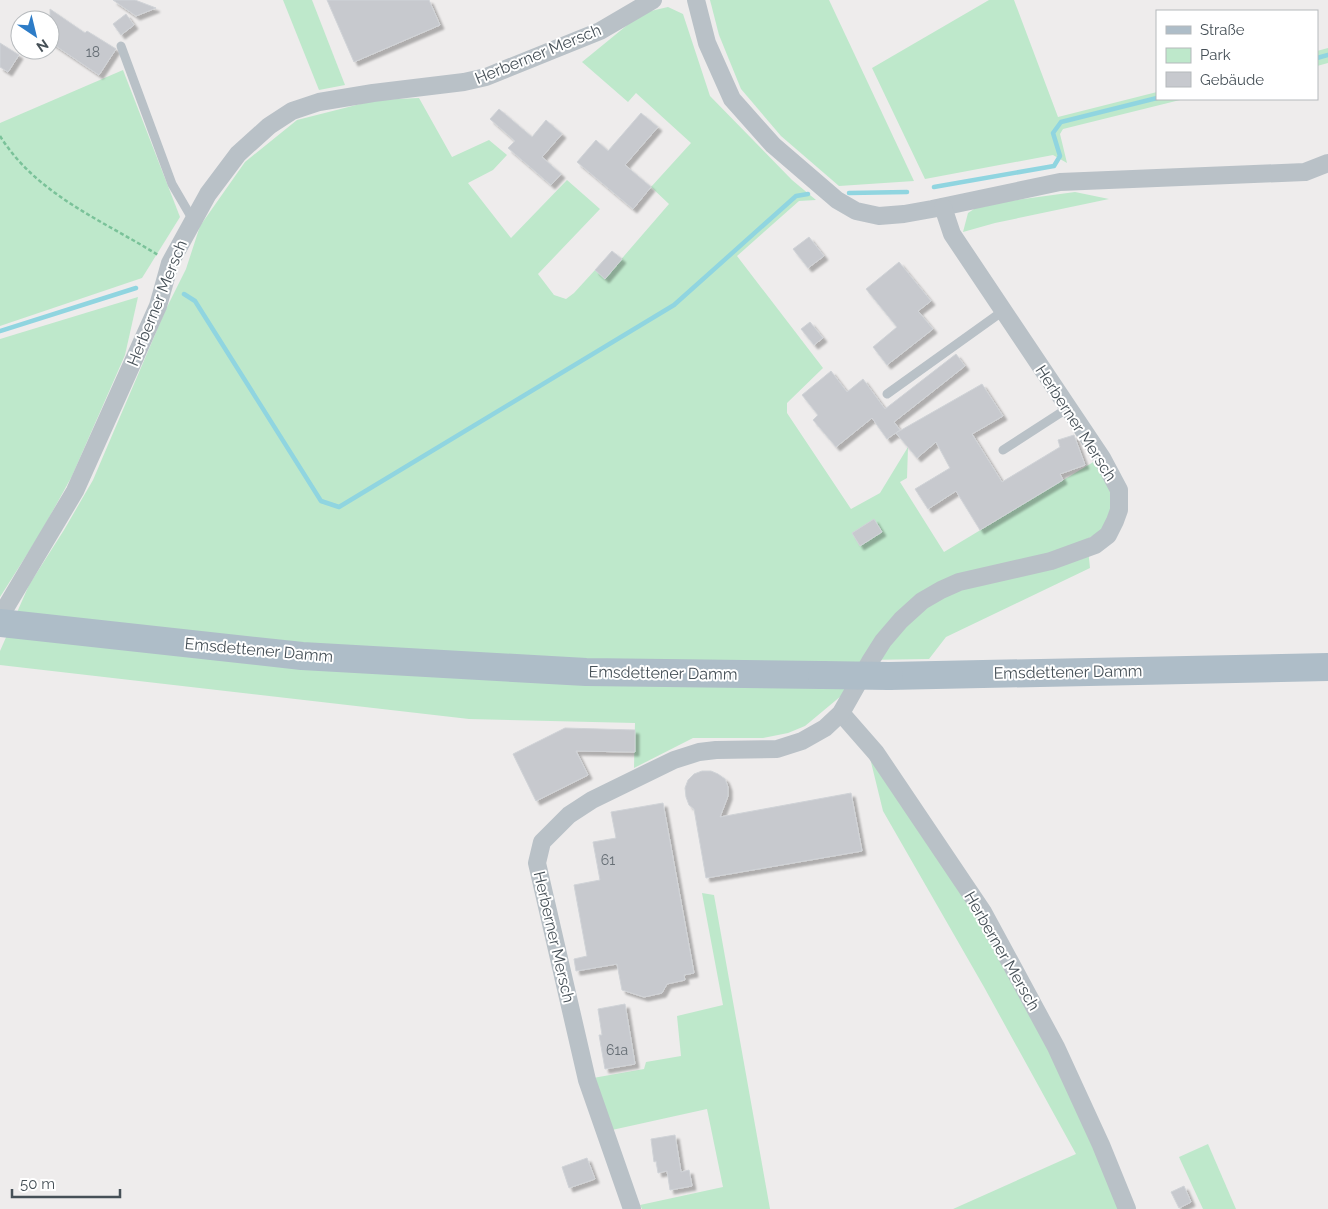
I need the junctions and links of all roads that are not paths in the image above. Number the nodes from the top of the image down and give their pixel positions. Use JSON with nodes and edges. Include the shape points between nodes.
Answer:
{"nodes":[{"id":1,"x":653,"y":0,"type":"edge"},
{"id":2,"x":696,"y":0,"type":"edge"},
{"id":3,"x":121,"y":46,"type":"dead end"},
{"id":4,"x":1328,"y":163,"type":"edge"},
{"id":5,"x":943,"y":207,"type":"junction"},
{"id":6,"x":193,"y":220,"type":"junction"},
{"id":7,"x":1003,"y":311,"type":"junction"},
{"id":8,"x":887,"y":394,"type":"dead end"},
{"id":9,"x":1068,"y":408,"type":"junction"},
{"id":10,"x":1004,"y":450,"type":"dead end"},
{"id":11,"x":0,"y":617,"type":"edge"},
{"id":12,"x":0,"y":623,"type":"edge"},
{"id":13,"x":1328,"y":667,"type":"edge"},
{"id":14,"x":841,"y":713,"type":"junction"},
{"id":15,"x":632,"y":1209,"type":"edge"},
{"id":16,"x":1127,"y":1209,"type":"edge"}],
"edges":[{"from":1,"to":6,"type":"street","name":"Herberner Mersch","via":[[600,31],[486,77],[319,102],[292,111],[269,126],[238,154]]},
{"from":2,"to":5,"type":"street","via":[[707,43],[732,99],[773,145],[837,200],[856,211],[879,216]]},
{"from":3,"to":6,"type":"lane","via":[[172,184]]},
{"from":4,"to":5,"type":"street","via":[[1305,172],[1060,182]]},
{"from":5,"to":7,"type":"street","name":"Herberner Mersch","via":[[952,234]]},
{"from":6,"to":11,"type":"street","name":"Herberner Mersch","via":[[170,263],[158,306],[75,492]]},
{"from":7,"to":8,"type":"lane"},
{"from":7,"to":9,"type":"street","name":"Herberner Mersch"},
{"from":9,"to":10,"type":"lane"},
{"from":9,"to":14,"type":"street","name":"Herberner Mersch","via":[[1119,490],[1119,510],[1108,535],[1096,545],[1051,561],[959,582],[922,602],[883,641]]},
{"from":12,"to":13,"type":"main road","name":"Emsdettener Damm","bridge":true,"via":[[302,656],[586,672],[889,676]]},
{"from":14,"to":15,"type":"street","name":"Herberner Mersch","via":[[802,742],[777,749],[699,752],[674,760],[592,800],[569,815],[542,842],[537,863],[587,1080]]},
{"from":14,"to":16,"type":"street","name":"Herberner Mersch","via":[[876,753],[983,912],[1056,1047]]}]}
